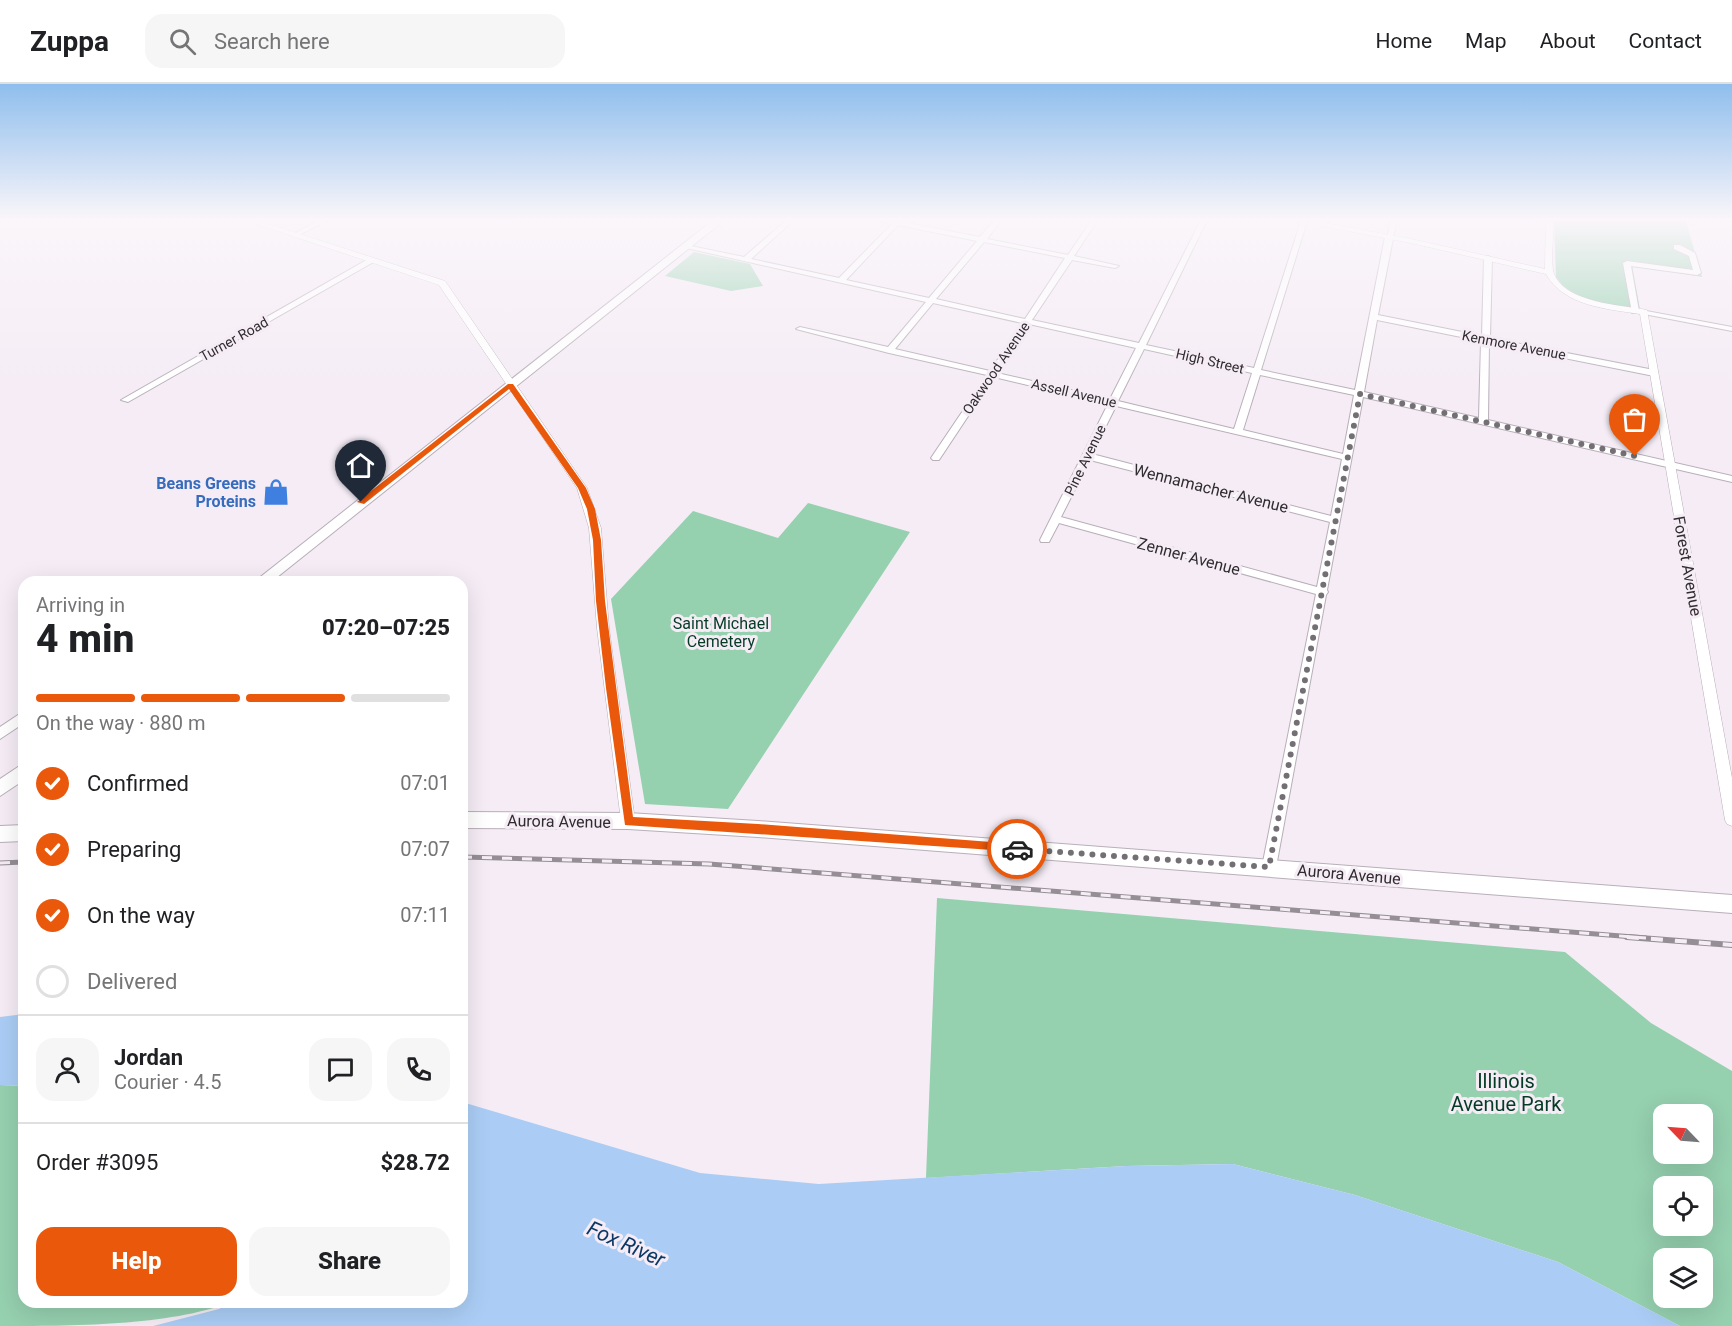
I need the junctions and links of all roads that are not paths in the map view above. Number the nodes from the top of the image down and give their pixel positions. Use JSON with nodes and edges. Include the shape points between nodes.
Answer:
{"nodes":[{"id":1,"x":345,"y":276,"type":"edge"},
{"id":2,"x":421,"y":276,"type":"edge"},
{"id":3,"x":649,"y":276,"type":"edge"},
{"id":4,"x":817,"y":276,"type":"edge"},
{"id":5,"x":845,"y":276,"type":"edge"},
{"id":6,"x":951,"y":276,"type":"edge"},
{"id":7,"x":1058,"y":276,"type":"edge"},
{"id":8,"x":1176,"y":276,"type":"edge"},
{"id":9,"x":1287,"y":276,"type":"edge"},
{"id":10,"x":1382,"y":276,"type":"edge"},
{"id":11,"x":1487,"y":276,"type":"edge"},
{"id":12,"x":1552,"y":276,"type":"edge"},
{"id":13,"x":1631,"y":276,"type":"edge"},
{"id":14,"x":840,"y":281,"type":"junction"},
{"id":15,"x":931,"y":300,"type":"junction"},
{"id":16,"x":1639,"y":312,"type":"junction"},
{"id":17,"x":1374,"y":317,"type":"junction"},
{"id":18,"x":1028,"y":321,"type":"junction"},
{"id":19,"x":800,"y":329,"type":"dead end"},
{"id":20,"x":1732,"y":329,"type":"edge"},
{"id":21,"x":1485,"y":339,"type":"junction"},
{"id":22,"x":1142,"y":346,"type":"junction"},
{"id":23,"x":890,"y":351,"type":"junction"},
{"id":24,"x":1257,"y":372,"type":"junction"},
{"id":25,"x":1654,"y":372,"type":"junction"},
{"id":26,"x":993,"y":374,"type":"junction"},
{"id":27,"x":510,"y":385,"type":"junction"},
{"id":28,"x":1360,"y":394,"type":"junction"},
{"id":29,"x":125,"y":400,"type":"dead end"},
{"id":30,"x":1113,"y":402,"type":"junction"},
{"id":31,"x":1483,"y":422,"type":"junction"},
{"id":32,"x":1238,"y":431,"type":"junction"},
{"id":33,"x":1087,"y":456,"type":"junction"},
{"id":34,"x":936,"y":458,"type":"dead end"},
{"id":35,"x":1348,"y":458,"type":"junction"},
{"id":36,"x":1670,"y":464,"type":"junction"},
{"id":37,"x":1732,"y":479,"type":"edge"},
{"id":38,"x":1056,"y":519,"type":"junction"},
{"id":39,"x":1336,"y":520,"type":"junction"},
{"id":40,"x":1045,"y":540,"type":"dead end"},
{"id":41,"x":269,"y":576,"type":"edge"},
{"id":42,"x":1323,"y":592,"type":"junction"},
{"id":43,"x":18,"y":720,"type":"edge"},
{"id":44,"x":0,"y":734,"type":"edge"},
{"id":45,"x":18,"y":775,"type":"edge"},
{"id":46,"x":0,"y":789,"type":"edge"},
{"id":47,"x":468,"y":820,"type":"edge"},
{"id":48,"x":1732,"y":820,"type":"edge"},
{"id":49,"x":628,"y":821,"type":"junction"},
{"id":50,"x":18,"y":833,"type":"edge"},
{"id":51,"x":0,"y":834,"type":"edge"},
{"id":52,"x":1269,"y":867,"type":"junction"},
{"id":53,"x":1732,"y":904,"type":"edge"}],
"edges":[{"from":1,"to":29,"type":"street","name":"Turner Road"},
{"from":2,"to":27,"type":"street","via":[[442,283]]},
{"from":3,"to":27,"type":"main road"},
{"from":4,"to":14,"type":"street","name":"High Street"},
{"from":5,"to":14,"type":"street"},
{"from":6,"to":15,"type":"street"},
{"from":7,"to":18,"type":"street","name":"Oakwood Avenue"},
{"from":8,"to":22,"type":"street","name":"Pine Avenue"},
{"from":9,"to":24,"type":"street"},
{"from":10,"to":17,"type":"street"},
{"from":11,"to":21,"type":"street"},
{"from":12,"to":16,"type":"street","via":[[1573,295]]},
{"from":13,"to":16,"type":"street","name":"Forest Avenue"},
{"from":14,"to":15,"type":"street","name":"High Street"},
{"from":15,"to":18,"type":"street","name":"High Street"},
{"from":15,"to":23,"type":"street"},
{"from":16,"to":20,"type":"street"},
{"from":16,"to":25,"type":"street","name":"Forest Avenue"},
{"from":17,"to":21,"type":"street","name":"Kenmore Avenue"},
{"from":17,"to":28,"type":"street"},
{"from":18,"to":22,"type":"street","name":"High Street"},
{"from":18,"to":26,"type":"street","name":"Oakwood Avenue"},
{"from":19,"to":23,"type":"street","name":"Assell Avenue"},
{"from":21,"to":25,"type":"street","name":"Kenmore Avenue"},
{"from":21,"to":31,"type":"street"},
{"from":22,"to":24,"type":"street","name":"High Street"},
{"from":22,"to":30,"type":"street","name":"Pine Avenue"},
{"from":23,"to":26,"type":"street","name":"Assell Avenue"},
{"from":24,"to":28,"type":"street","name":"High Street"},
{"from":24,"to":32,"type":"street"},
{"from":25,"to":36,"type":"street","name":"Forest Avenue"},
{"from":26,"to":30,"type":"street","name":"Assell Avenue"},
{"from":26,"to":34,"type":"street","name":"Oakwood Avenue"},
{"from":27,"to":41,"type":"main road"},
{"from":27,"to":49,"type":"street","via":[[582,488],[591,509]]},
{"from":28,"to":31,"type":"street","name":"High Street"},
{"from":28,"to":35,"type":"street"},
{"from":30,"to":32,"type":"street","name":"Assell Avenue"},
{"from":30,"to":33,"type":"street","name":"Pine Avenue"},
{"from":31,"to":36,"type":"street","name":"High Street"},
{"from":32,"to":35,"type":"street","name":"Assell Avenue"},
{"from":33,"to":38,"type":"street","name":"Pine Avenue"},
{"from":33,"to":39,"type":"street","name":"Wennamacher Avenue"},
{"from":35,"to":39,"type":"street"},
{"from":36,"to":37,"type":"street","name":"High Street"},
{"from":36,"to":48,"type":"street","name":"Forest Avenue"},
{"from":38,"to":40,"type":"street","name":"Pine Avenue"},
{"from":38,"to":42,"type":"street","name":"Zenner Avenue"},
{"from":39,"to":42,"type":"street"},
{"from":42,"to":52,"type":"street"},
{"from":43,"to":44,"type":"street"},
{"from":45,"to":46,"type":"main road"},
{"from":47,"to":49,"type":"main road","name":"Aurora Avenue"},
{"from":49,"to":52,"type":"main road","name":"Aurora Avenue"},
{"from":50,"to":51,"type":"main road"},
{"from":52,"to":53,"type":"main road","name":"Aurora Avenue"}]}
